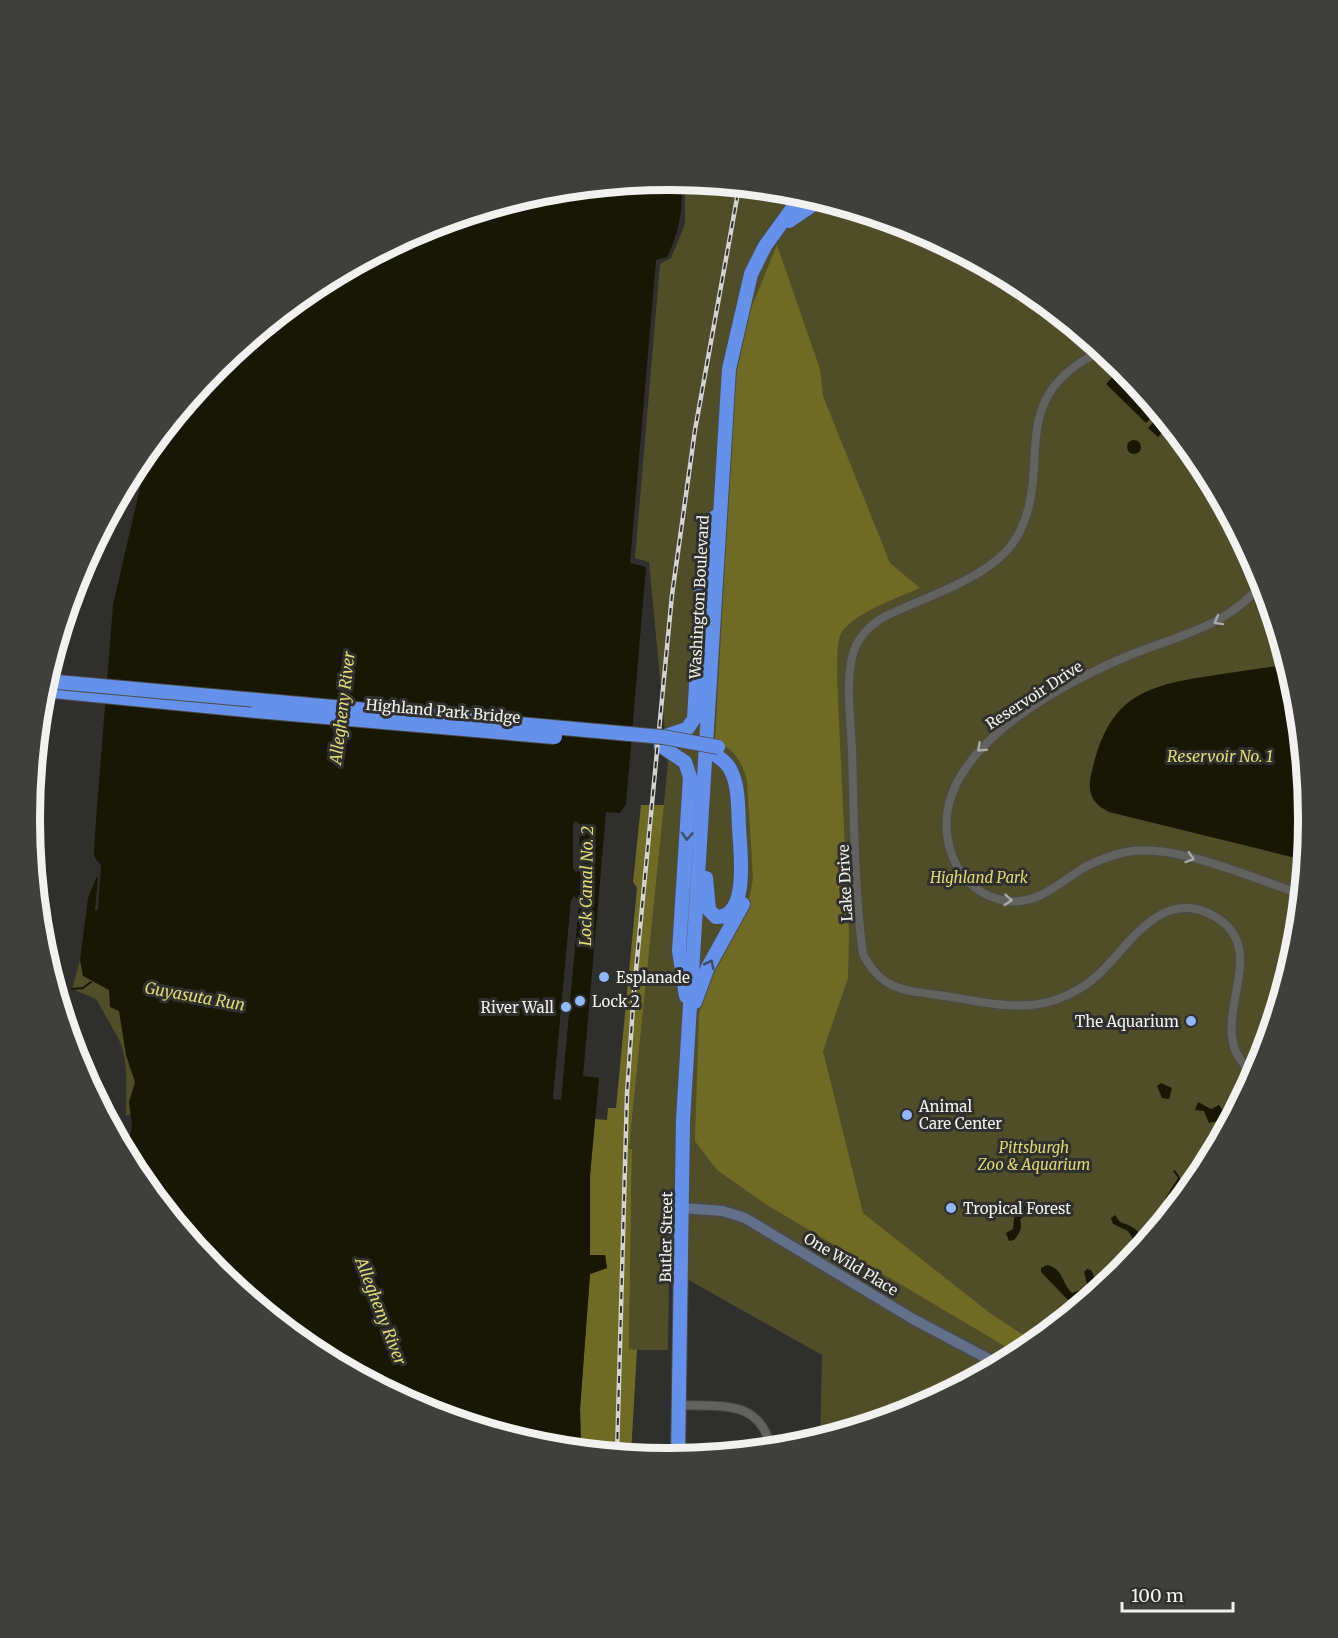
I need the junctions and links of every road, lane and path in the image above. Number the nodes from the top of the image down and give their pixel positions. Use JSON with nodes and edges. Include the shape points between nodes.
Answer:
{"nodes":[{"id":1,"x":796,"y":204,"type":"edge"},
{"id":2,"x":810,"y":207,"type":"edge"},
{"id":3,"x":777,"y":229,"type":"junction"},
{"id":4,"x":1093,"y":356,"type":"edge"},
{"id":5,"x":721,"y":497,"type":"junction"},
{"id":6,"x":1255,"y":591,"type":"edge"},
{"id":7,"x":56,"y":682,"type":"edge"},
{"id":8,"x":54,"y":691,"type":"edge"},
{"id":9,"x":662,"y":741,"type":"junction"},
{"id":10,"x":714,"y":750,"type":"junction"},
{"id":11,"x":1293,"y":891,"type":"edge"},
{"id":12,"x":689,"y":1018,"type":"junction"},
{"id":13,"x":1247,"y":1066,"type":"edge"},
{"id":14,"x":682,"y":1208,"type":"junction"},
{"id":15,"x":989,"y":1359,"type":"edge"},
{"id":16,"x":679,"y":1405,"type":"junction"},
{"id":17,"x":768,"y":1439,"type":"edge"},
{"id":18,"x":678,"y":1448,"type":"edge"}],
"edges":[{"from":1,"to":3,"type":"highway","name":"Washington Boulevard"},
{"from":2,"to":3,"type":"highway"},
{"from":3,"to":5,"type":"highway","name":"Washington Boulevard","via":[[751,274],[735,337]]},
{"from":4,"to":13,"type":"street","name":"Lake Drive","via":[[1065,375],[1042,409],[1034,435],[1026,514],[1011,545],[960,582],[873,624],[853,653],[851,735],[863,954],[873,972],[896,988],[1007,1005],[1043,1004],[1092,981],[1143,927],[1162,913],[1197,909],[1221,921],[1236,939],[1242,971],[1232,1013],[1232,1036]]},
{"from":5,"to":9,"type":"highway","via":[[704,551],[695,711],[687,729]]},
{"from":5,"to":10,"type":"highway","name":"Washington Boulevard"},
{"from":6,"to":11,"type":"street","name":"Reservoir Drive","one_way":true,"via":[[1222,620],[1100,669],[1048,698],[992,738],[972,757],[955,784],[947,812],[948,839],[965,878],[981,892],[1001,900],[1040,896],[1087,866],[1146,850],[1182,855]]},
{"from":7,"to":9,"type":"highway","name":"Highland Park Bridge","bridge":true},
{"from":8,"to":9,"type":"highway","name":"Highland Park Bridge","bridge":true},
{"from":9,"to":10,"type":"highway"},
{"from":9,"to":12,"type":"highway","one_way":true,"via":[[685,762],[690,777],[679,951]]},
{"from":10,"to":10,"type":"highway","via":[[727,764],[735,782],[741,874],[734,906],[718,917],[709,910],[706,899]]},
{"from":10,"to":12,"type":"highway","name":"Washington Boulevard"},
{"from":12,"to":10,"type":"highway","one_way":true,"via":[[707,969],[741,910],[748,882],[742,780],[731,758]]},
{"from":12,"to":14,"type":"highway","name":"Butler Street"},
{"from":14,"to":15,"type":"main road","name":"One Wild Place","via":[[723,1211],[745,1218],[913,1319]]},
{"from":14,"to":16,"type":"highway","name":"Butler Street"},
{"from":16,"to":17,"type":"street","via":[[726,1407],[749,1413],[764,1427]]},
{"from":16,"to":18,"type":"highway","name":"Butler Street"}]}
